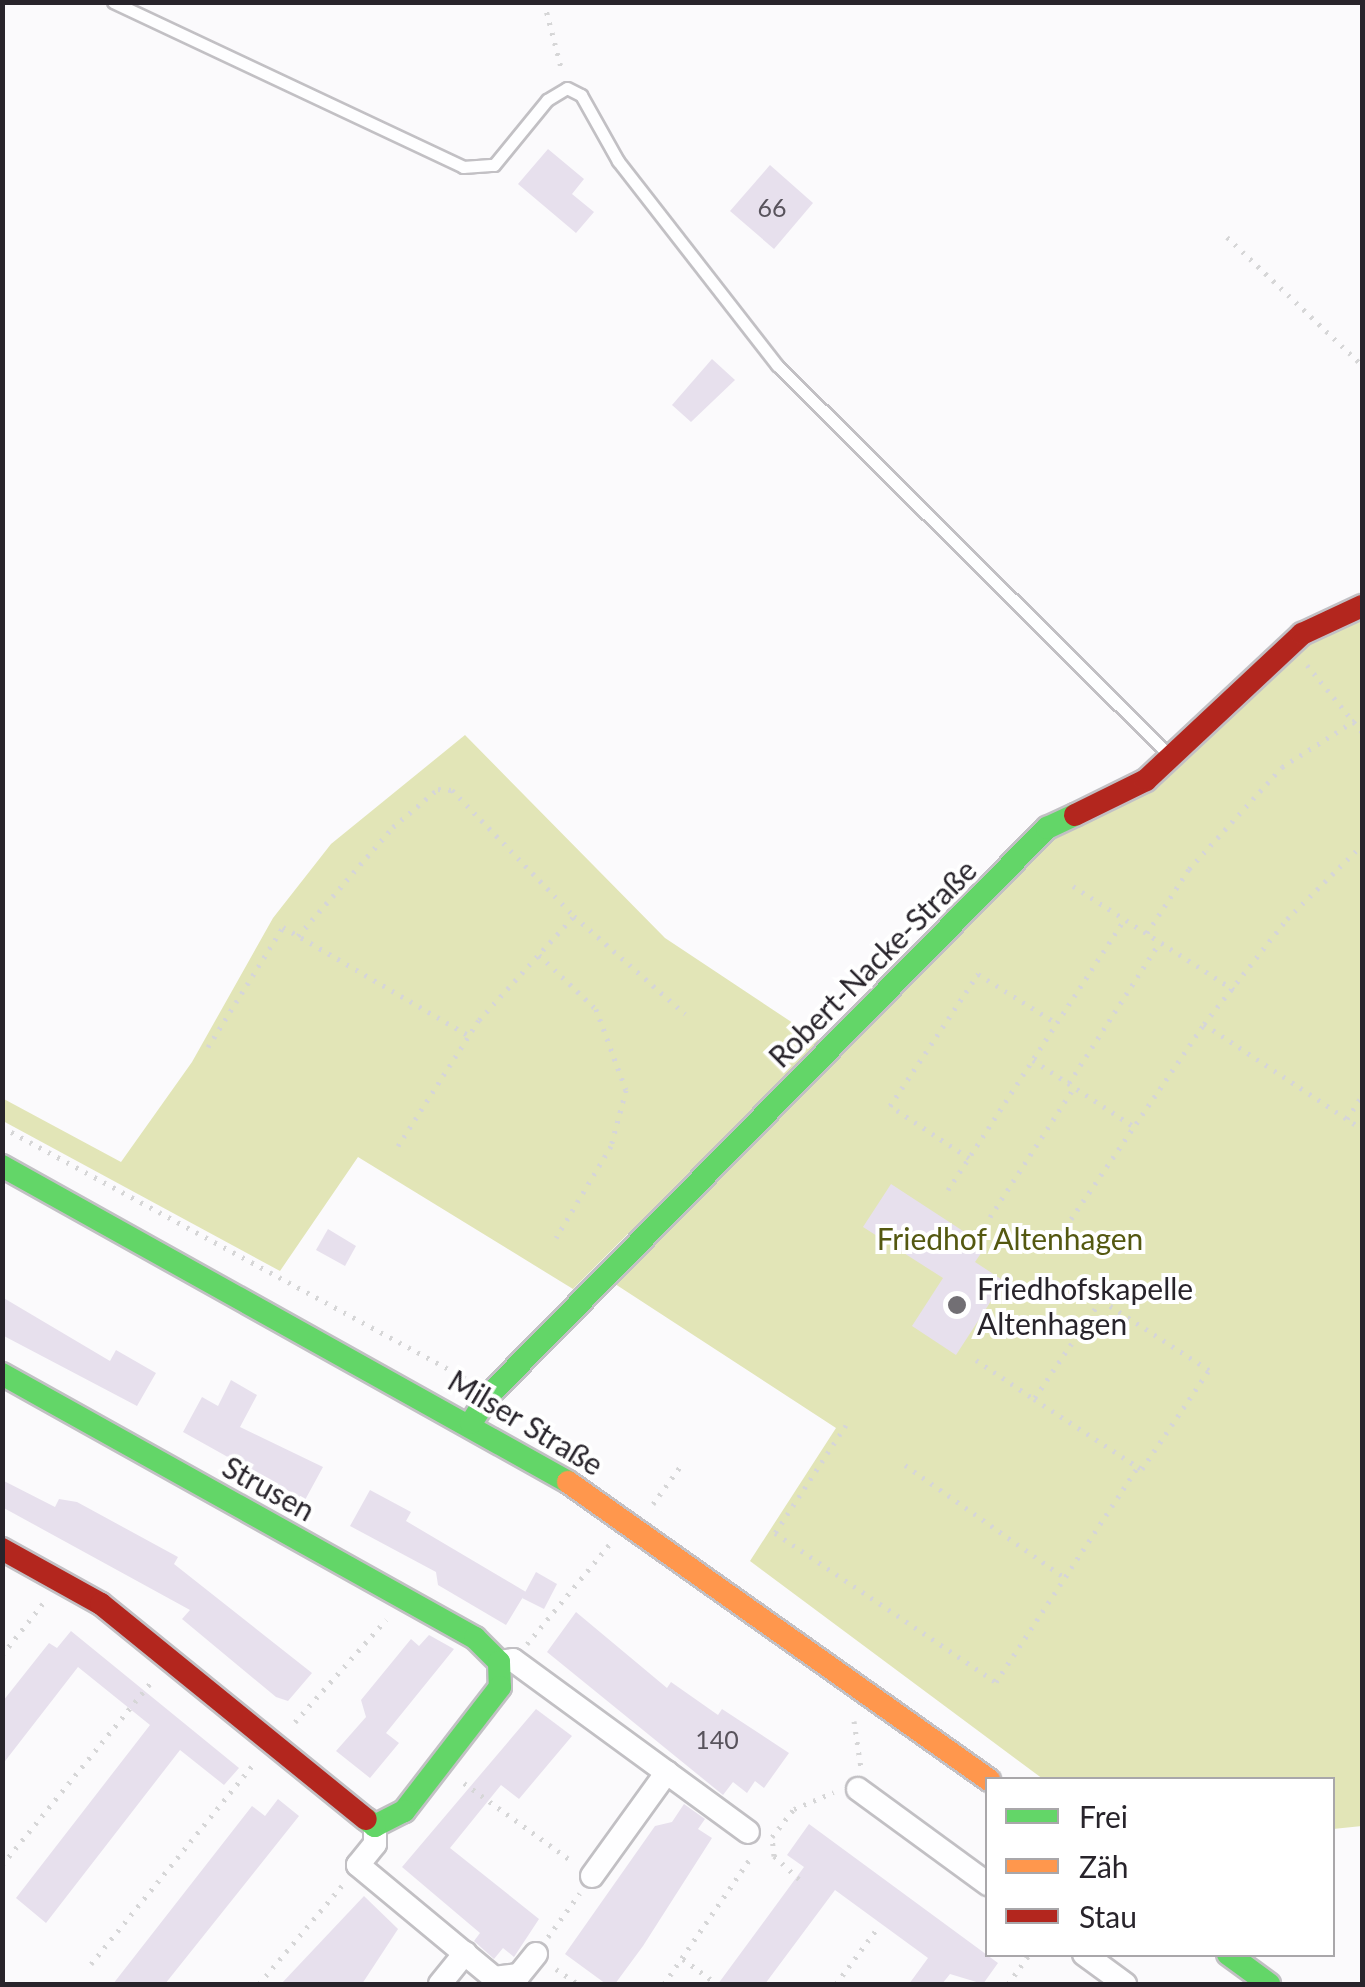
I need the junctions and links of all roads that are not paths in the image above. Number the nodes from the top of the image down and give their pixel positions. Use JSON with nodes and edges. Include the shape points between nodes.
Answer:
{"nodes":[{"id":1,"x":113,"y":2,"type":"edge"},
{"id":2,"x":1362,"y":606,"type":"edge"},
{"id":3,"x":1172,"y":757,"type":"junction"},
{"id":4,"x":2,"y":1166,"type":"edge"},
{"id":5,"x":2,"y":1374,"type":"edge"},
{"id":6,"x":471,"y":1423,"type":"junction"},
{"id":7,"x":2,"y":1549,"type":"edge"},
{"id":8,"x":506,"y":1661,"type":"junction"},
{"id":9,"x":667,"y":1772,"type":"junction"},
{"id":10,"x":985,"y":1778,"type":"edge"},
{"id":11,"x":858,"y":1789,"type":"road end"},
{"id":12,"x":375,"y":1826,"type":"junction"},
{"id":13,"x":748,"y":1832,"type":"road end"},
{"id":14,"x":592,"y":1876,"type":"road end"},
{"id":15,"x":985,"y":1882,"type":"edge"},
{"id":16,"x":465,"y":1954,"type":"junction"},
{"id":17,"x":536,"y":1954,"type":"road end"},
{"id":18,"x":1088,"y":1957,"type":"edge"},
{"id":19,"x":1232,"y":1957,"type":"edge"},
{"id":20,"x":440,"y":1984,"type":"edge"},
{"id":21,"x":1125,"y":1984,"type":"edge"},
{"id":22,"x":1269,"y":1984,"type":"edge"}],
"edges":[{"from":1,"to":3,"type":"lane","via":[[462,167],[494,165],[547,100],[567,88],[581,95],[618,160],[777,365]]},
{"from":2,"to":3,"type":"street","name":"Robert-Nacke-Straße","via":[[1290,644]]},
{"from":3,"to":6,"type":"street","name":"Robert-Nacke-Straße","via":[[1124,794],[1047,828],[489,1394]]},
{"from":4,"to":6,"type":"street","name":"Milser Straße"},
{"from":5,"to":8,"type":"street","name":"Strusen"},
{"from":6,"to":10,"type":"street","name":"Milser Straße","via":[[631,1522]]},
{"from":7,"to":12,"type":"street","via":[[61,1580]]},
{"from":8,"to":9,"type":"street","name":"Strusen"},
{"from":8,"to":12,"type":"street","via":[[495,1696],[393,1821]]},
{"from":9,"to":13,"type":"street","name":"Strusen"},
{"from":9,"to":14,"type":"street"},
{"from":11,"to":15,"type":"street"},
{"from":12,"to":16,"type":"street","via":[[375,1844],[358,1865]]},
{"from":16,"to":17,"type":"street","via":[[494,1978],[520,1975]]},
{"from":16,"to":20,"type":"street"},
{"from":18,"to":21,"type":"street"},
{"from":19,"to":22,"type":"street"}]}
